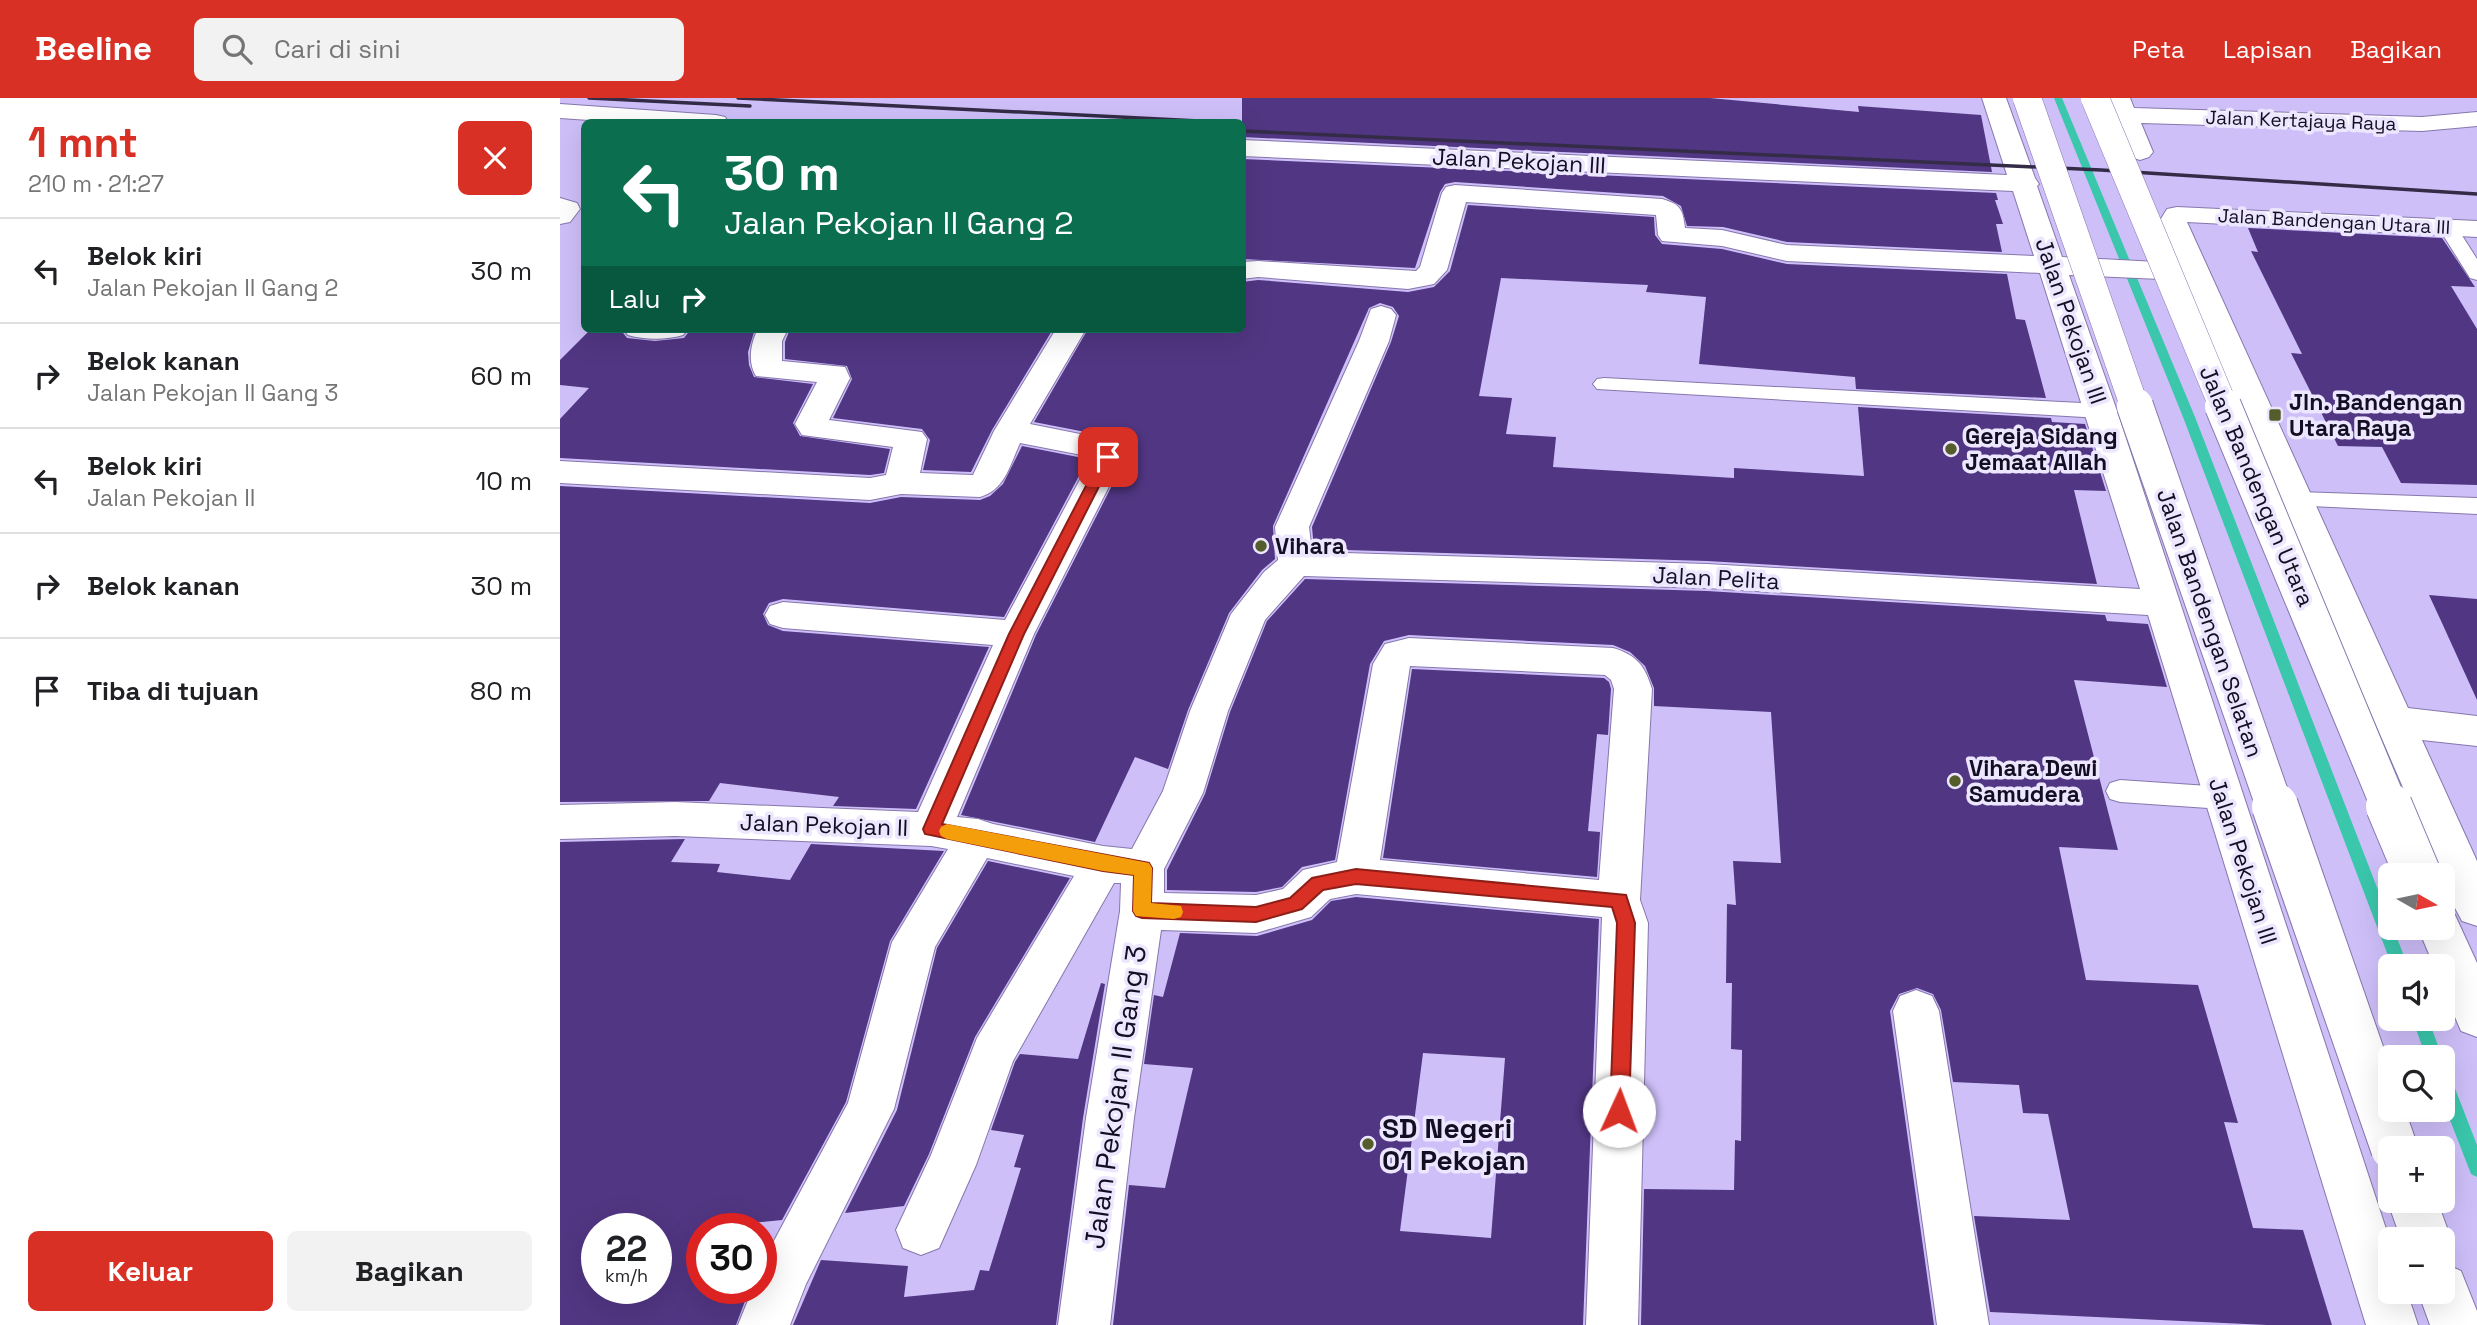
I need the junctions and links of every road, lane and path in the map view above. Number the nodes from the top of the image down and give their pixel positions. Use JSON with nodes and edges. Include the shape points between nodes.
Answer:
{"nodes":[{"id":1,"x":1994,"y":98,"type":"edge"},
{"id":2,"x":2027,"y":98,"type":"edge"},
{"id":3,"x":2095,"y":98,"type":"edge"},
{"id":4,"x":2122,"y":107,"type":"edge"},
{"id":5,"x":560,"y":111,"type":"edge"},
{"id":6,"x":657,"y":119,"type":"edge"},
{"id":7,"x":2477,"y":119,"type":"edge"},
{"id":8,"x":1246,"y":148,"type":"edge"},
{"id":9,"x":2140,"y":152,"type":"dead end"},
{"id":10,"x":2026,"y":184,"type":"junction"},
{"id":11,"x":560,"y":206,"type":"edge"},
{"id":12,"x":560,"y":216,"type":"edge"},
{"id":13,"x":2446,"y":228,"type":"junction"},
{"id":14,"x":2477,"y":229,"type":"edge"},
{"id":15,"x":2061,"y":267,"type":"junction"},
{"id":16,"x":1246,"y":270,"type":"edge"},
{"id":17,"x":2189,"y":272,"type":"junction"},
{"id":18,"x":2477,"y":274,"type":"edge"},
{"id":19,"x":1381,"y":315,"type":"dead end"},
{"id":20,"x":771,"y":333,"type":"edge"},
{"id":21,"x":1069,"y":333,"type":"edge"},
{"id":22,"x":1604,"y":384,"type":"dead end"},
{"id":23,"x":2101,"y":411,"type":"junction"},
{"id":24,"x":1010,"y":431,"type":"junction"},
{"id":25,"x":560,"y":472,"type":"edge"},
{"id":26,"x":901,"y":484,"type":"junction"},
{"id":27,"x":2298,"y":500,"type":"junction"},
{"id":28,"x":2477,"y":506,"type":"edge"},
{"id":29,"x":1287,"y":572,"type":"junction"},
{"id":30,"x":2160,"y":603,"type":"junction"},
{"id":31,"x":783,"y":614,"type":"dead end"},
{"id":32,"x":1016,"y":634,"type":"junction"},
{"id":33,"x":2395,"y":722,"type":"junction"},
{"id":34,"x":2477,"y":731,"type":"edge"},
{"id":35,"x":2120,"y":791,"type":"dead end"},
{"id":36,"x":2223,"y":798,"type":"junction"},
{"id":37,"x":560,"y":822,"type":"edge"},
{"id":38,"x":931,"y":829,"type":"junction"},
{"id":39,"x":978,"y":836,"type":"junction"},
{"id":40,"x":2413,"y":863,"type":"edge"},
{"id":41,"x":1356,"y":876,"type":"junction"},
{"id":42,"x":1130,"y":881,"type":"junction"},
{"id":43,"x":1619,"y":900,"type":"junction"},
{"id":44,"x":2477,"y":908,"type":"edge"},
{"id":45,"x":2445,"y":940,"type":"edge"},
{"id":46,"x":1916,"y":1011,"type":"dead end"},
{"id":47,"x":2477,"y":1016,"type":"edge"},
{"id":48,"x":2390,"y":1136,"type":"edge"},
{"id":49,"x":921,"y":1230,"type":"dead end"},
{"id":50,"x":2448,"y":1304,"type":"edge"},
{"id":51,"x":764,"y":1325,"type":"edge"},
{"id":52,"x":1084,"y":1325,"type":"edge"},
{"id":53,"x":1612,"y":1325,"type":"edge"},
{"id":54,"x":1963,"y":1325,"type":"edge"},
{"id":55,"x":2392,"y":1325,"type":"edge"},
{"id":56,"x":2456,"y":1325,"type":"edge"}],
"edges":[{"from":1,"to":10,"type":"street"},
{"from":2,"to":48,"type":"street","name":"Jalan Bandengan Selatan","bridge":true},
{"from":3,"to":40,"type":"street","name":"Jalan Bandengan Utara","bridge":true},
{"from":4,"to":7,"type":"street","name":"Jalan Kertajaya Raya","via":[[2421,124]]},
{"from":4,"to":9,"type":"street","name":"Jalan Kertajaya Raya"},
{"from":5,"to":6,"type":"street"},
{"from":8,"to":10,"type":"street","name":"Jalan Pekojan III"},
{"from":10,"to":15,"type":"street","name":"Jalan Pekojan III"},
{"from":11,"to":12,"type":"street","via":[[567,209]]},
{"from":13,"to":14,"type":"street","name":"Jalan Bandengan Utara III"},
{"from":13,"to":17,"type":"street","name":"Jalan Bandengan Utara III","via":[[2177,215],[2173,222]]},
{"from":13,"to":18,"type":"lane"},
{"from":15,"to":16,"type":"street","via":[[1787,253],[1722,238],[1672,235],[1670,211],[1662,206],[1455,192],[1433,270],[1424,278]]},
{"from":15,"to":17,"type":"street","bridge":true},
{"from":15,"to":23,"type":"street","name":"Jalan Pekojan III"},
{"from":17,"to":27,"type":"street"},
{"from":19,"to":29,"type":"street","via":[[1374,341],[1292,527]]},
{"from":20,"to":26,"type":"street","via":[[767,369],[834,374],[813,428],[911,439]]},
{"from":21,"to":24,"type":"street"},
{"from":22,"to":23,"type":"lane"},
{"from":23,"to":30,"type":"street","name":"Jalan Pekojan III"},
{"from":24,"to":26,"type":"street","via":[[983,485]]},
{"from":24,"to":32,"type":"street","via":[[1100,447],[1108,457]]},
{"from":25,"to":26,"type":"street","via":[[870,489]]},
{"from":27,"to":28,"type":"lane"},
{"from":27,"to":33,"type":"street"},
{"from":29,"to":30,"type":"street","name":"Jalan Pelita","via":[[1707,576]]},
{"from":29,"to":42,"type":"street","via":[[1249,614],[1209,711],[1183,793]]},
{"from":30,"to":36,"type":"street","name":"Jalan Pekojan III"},
{"from":31,"to":32,"type":"street"},
{"from":32,"to":38,"type":"street"},
{"from":33,"to":34,"type":"street"},
{"from":33,"to":44,"type":"street"},
{"from":35,"to":36,"type":"lane"},
{"from":36,"to":55,"type":"street","name":"Jalan Pekojan III"},
{"from":37,"to":38,"type":"street","name":"Jalan Pekojan II","via":[[675,819]]},
{"from":38,"to":39,"type":"street","name":"Jalan Pekojan II"},
{"from":39,"to":42,"type":"street","name":"Jalan Pekojan II"},
{"from":39,"to":51,"type":"street","via":[[914,942],[870,1109],[786,1270]]},
{"from":41,"to":42,"type":"street","name":"Jalan Pekojan II","via":[[1318,883],[1296,904],[1256,914]]},
{"from":41,"to":43,"type":"street","name":"Jalan Pekojan II"},
{"from":41,"to":43,"type":"street","via":[[1392,664],[1398,654],[1613,662],[1628,672],[1633,689]]},
{"from":42,"to":49,"type":"street","via":[[993,1053],[952,1165]]},
{"from":42,"to":52,"type":"street","name":"Jalan Pekojan II Gang 3","via":[[1110,1118]]},
{"from":43,"to":53,"type":"street","via":[[1626,923]]},
{"from":45,"to":47,"type":"street"},
{"from":46,"to":54,"type":"street"},
{"from":50,"to":56,"type":"street"}]}
